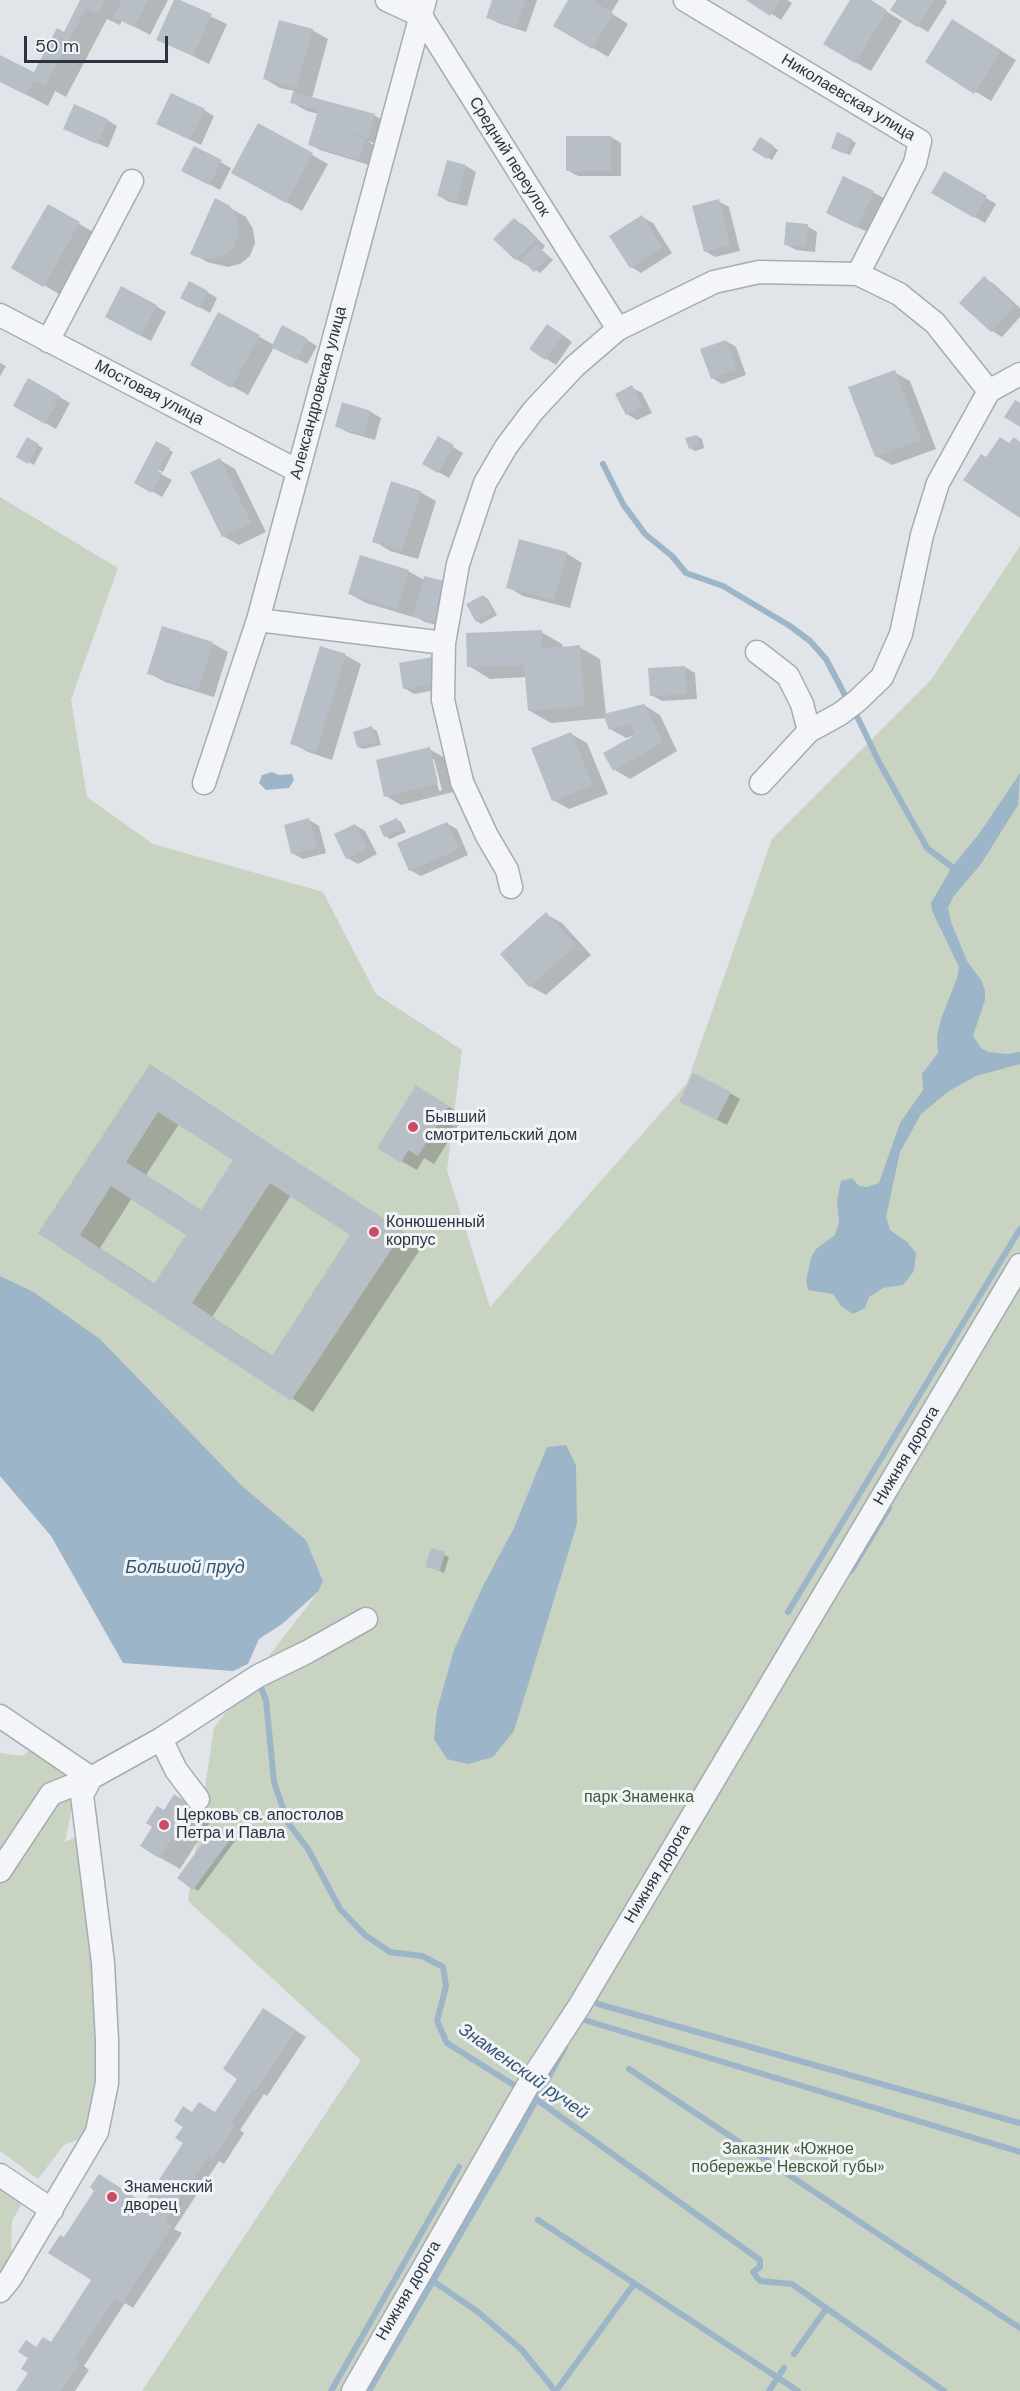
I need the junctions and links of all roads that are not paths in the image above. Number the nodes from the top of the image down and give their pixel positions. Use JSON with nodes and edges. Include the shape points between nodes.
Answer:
{"nodes":[{"id":1,"x":387,"y":0,"type":"edge"},
{"id":2,"x":686,"y":0,"type":"edge"},
{"id":3,"x":423,"y":8,"type":"edge"},
{"id":4,"x":132,"y":181,"type":"dead end"},
{"id":5,"x":858,"y":274,"type":"junction"},
{"id":6,"x":0,"y":315,"type":"edge"},
{"id":7,"x":618,"y":328,"type":"junction"},
{"id":8,"x":48,"y":341,"type":"junction"},
{"id":9,"x":1020,"y":374,"type":"edge"},
{"id":10,"x":989,"y":390,"type":"junction"},
{"id":11,"x":298,"y":471,"type":"junction"},
{"id":12,"x":258,"y":620,"type":"junction"},
{"id":13,"x":444,"y":643,"type":"junction"},
{"id":14,"x":757,"y":652,"type":"dead end"},
{"id":15,"x":809,"y":731,"type":"junction"},
{"id":16,"x":204,"y":783,"type":"dead end"},
{"id":17,"x":761,"y":783,"type":"dead end"},
{"id":18,"x":511,"y":887,"type":"dead end"},
{"id":19,"x":1020,"y":1265,"type":"edge"},
{"id":20,"x":366,"y":1619,"type":"dead end"},
{"id":21,"x":0,"y":1716,"type":"edge"},
{"id":22,"x":161,"y":1739,"type":"junction"},
{"id":23,"x":91,"y":1778,"type":"junction"},
{"id":24,"x":198,"y":1799,"type":"dead end"},
{"id":25,"x":0,"y":1871,"type":"edge"},
{"id":26,"x":0,"y":2175,"type":"edge"},
{"id":27,"x":52,"y":2210,"type":"junction"},
{"id":28,"x":0,"y":2292,"type":"edge"},
{"id":29,"x":352,"y":2391,"type":"edge"}],
"edges":[{"from":1,"to":3,"type":"street"},
{"from":2,"to":5,"type":"street","name":"Николаевская улица","via":[[920,141],[915,163]]},
{"from":3,"to":7,"type":"street","name":"Средний переулок"},
{"from":3,"to":11,"type":"street","name":"Александровская улица"},
{"from":4,"to":8,"type":"street"},
{"from":5,"to":7,"type":"street","via":[[759,272],[714,282]]},
{"from":5,"to":10,"type":"street","via":[[899,294],[935,323]]},
{"from":6,"to":8,"type":"street","name":"Мостовая улица"},
{"from":7,"to":13,"type":"street","via":[[533,411],[485,483],[458,564]]},
{"from":8,"to":11,"type":"street","name":"Мостовая улица"},
{"from":9,"to":10,"type":"street"},
{"from":10,"to":15,"type":"street","via":[[938,483],[922,535],[902,634],[889,664],[882,677],[849,708]]},
{"from":11,"to":12,"type":"street","name":"Александровская улица"},
{"from":12,"to":13,"type":"street"},
{"from":12,"to":16,"type":"street","name":"Александровская улица"},
{"from":13,"to":18,"type":"street","via":[[443,700],[462,782],[507,870]]},
{"from":14,"to":15,"type":"street","via":[[788,676],[802,704]]},
{"from":15,"to":17,"type":"street"},
{"from":19,"to":29,"type":"street","name":"Нижняя дорога","via":[[580,2005],[531,2080]]},
{"from":20,"to":22,"type":"street","via":[[256,1677]]},
{"from":21,"to":23,"type":"street"},
{"from":22,"to":23,"type":"street"},
{"from":22,"to":24,"type":"street","via":[[176,1770]]},
{"from":23,"to":25,"type":"street","via":[[51,1794]]},
{"from":23,"to":27,"type":"street","via":[[82,1795],[103,1964],[106,2082],[98,2132]]},
{"from":26,"to":27,"type":"street"},
{"from":27,"to":28,"type":"street"}]}
